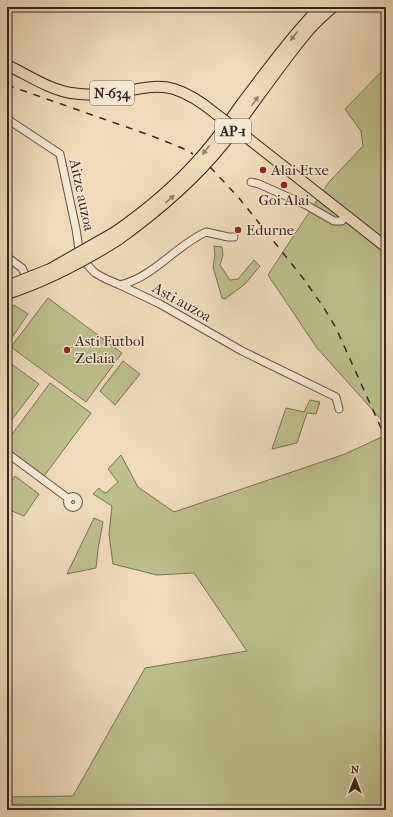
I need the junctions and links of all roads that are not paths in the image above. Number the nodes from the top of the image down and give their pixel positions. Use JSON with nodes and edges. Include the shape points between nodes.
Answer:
{"nodes":[{"id":1,"x":320,"y":7,"type":"edge"},
{"id":2,"x":332,"y":7,"type":"edge"},
{"id":3,"x":7,"y":65,"type":"edge"},
{"id":4,"x":7,"y":119,"type":"edge"},
{"id":5,"x":251,"y":182,"type":"dead end"},
{"id":6,"x":345,"y":216,"type":"junction"},
{"id":7,"x":117,"y":236,"type":"junction"},
{"id":8,"x":234,"y":238,"type":"dead end"},
{"id":9,"x":386,"y":247,"type":"edge"},
{"id":10,"x":80,"y":256,"type":"junction"},
{"id":11,"x":7,"y":257,"type":"edge"},
{"id":12,"x":28,"y":282,"type":"junction"},
{"id":13,"x":120,"y":285,"type":"junction"},
{"id":14,"x":7,"y":286,"type":"edge"},
{"id":15,"x":7,"y":289,"type":"edge"},
{"id":16,"x":7,"y":294,"type":"edge"},
{"id":17,"x":339,"y":409,"type":"dead end"},
{"id":18,"x":7,"y":453,"type":"edge"},
{"id":19,"x":69,"y":499,"type":"dead end"}],
"edges":[{"from":1,"to":7,"type":"highway","number":"AP-1","one_way":true,"via":[[268,68],[198,160]]},
{"from":7,"to":2,"type":"highway","number":"AP-1","one_way":true,"via":[[140,224],[204,167],[310,29]]},
{"from":3,"to":6,"type":"highway","number":"N-634","bridge":true,"via":[[49,86],[72,93],[111,94],[154,87],[180,91],[202,103]]},
{"from":4,"to":10,"type":"street","name":"Aitze auzoa","via":[[60,154]]},
{"from":5,"to":6,"type":"street","via":[[306,205],[334,221],[342,221]]},
{"from":6,"to":9,"type":"highway","number":"N-634"},
{"from":7,"to":14,"type":"highway","number":"AP-1","bridge":true,"via":[[50,269]]},
{"from":7,"to":16,"type":"highway","number":"AP-1","bridge":true,"via":[[66,270]]},
{"from":8,"to":13,"type":"street","via":[[206,232],[189,241],[144,275]]},
{"from":10,"to":12,"type":"street"},
{"from":10,"to":13,"type":"street","name":"Asti auzoa","via":[[95,273]]},
{"from":11,"to":12,"type":"street","via":[[22,268]]},
{"from":12,"to":15,"type":"street"},
{"from":13,"to":17,"type":"street","name":"Asti auzoa","via":[[160,304],[242,351],[336,397]]},
{"from":18,"to":19,"type":"street"}]}
